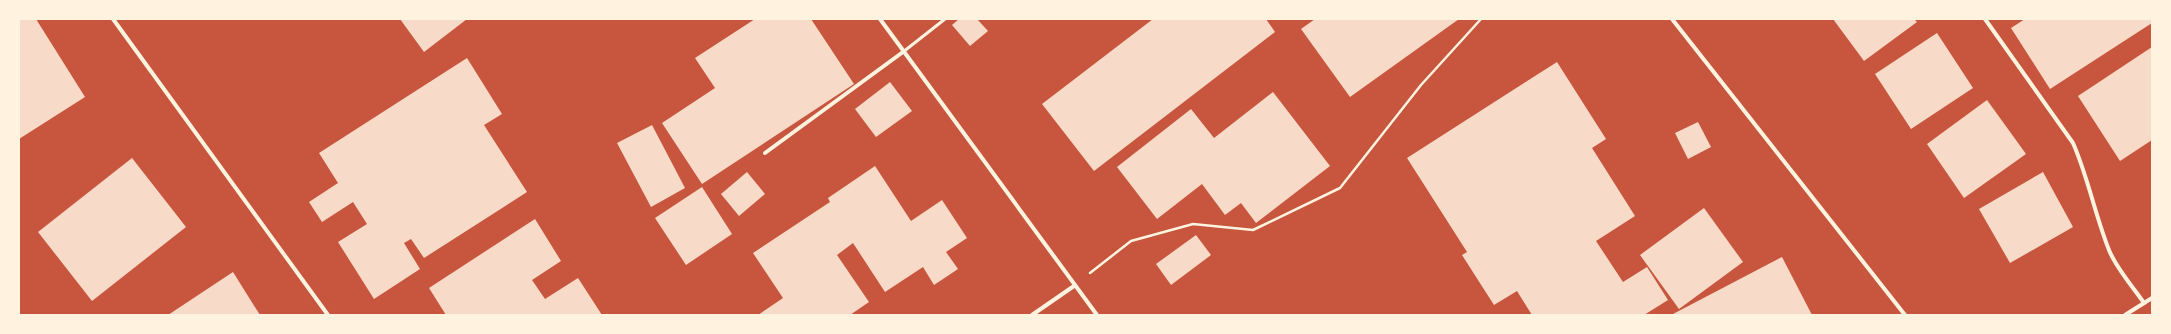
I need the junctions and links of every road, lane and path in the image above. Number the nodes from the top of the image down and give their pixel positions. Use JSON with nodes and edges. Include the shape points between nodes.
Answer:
{"nodes":[{"id":1,"x":113,"y":19,"type":"edge"},
{"id":2,"x":880,"y":19,"type":"edge"},
{"id":3,"x":945,"y":19,"type":"edge"},
{"id":4,"x":1481,"y":19,"type":"edge"},
{"id":5,"x":1672,"y":19,"type":"edge"},
{"id":6,"x":1985,"y":19,"type":"edge"},
{"id":7,"x":904,"y":52,"type":"junction"},
{"id":8,"x":765,"y":153,"type":"dead end"},
{"id":9,"x":1074,"y":286,"type":"junction"},
{"id":10,"x":2152,"y":298,"type":"edge"},
{"id":11,"x":2144,"y":303,"type":"junction"},
{"id":12,"x":328,"y":315,"type":"edge"},
{"id":13,"x":1032,"y":315,"type":"edge"},
{"id":14,"x":1097,"y":315,"type":"edge"},
{"id":15,"x":1905,"y":315,"type":"edge"},
{"id":16,"x":2125,"y":315,"type":"edge"}],
"edges":[{"from":1,"to":12,"type":"street"},
{"from":2,"to":7,"type":"street"},
{"from":3,"to":7,"type":"lane"},
{"from":4,"to":9,"type":"path","via":[[1421,85],[1340,188],[1253,230],[1193,224],[1131,241]]},
{"from":5,"to":15,"type":"street"},
{"from":6,"to":11,"type":"street","via":[[2073,143],[2110,252]]},
{"from":7,"to":8,"type":"street"},
{"from":7,"to":9,"type":"street"},
{"from":9,"to":13,"type":"street"},
{"from":9,"to":14,"type":"street"},
{"from":10,"to":11,"type":"street"},
{"from":11,"to":16,"type":"street"}]}
